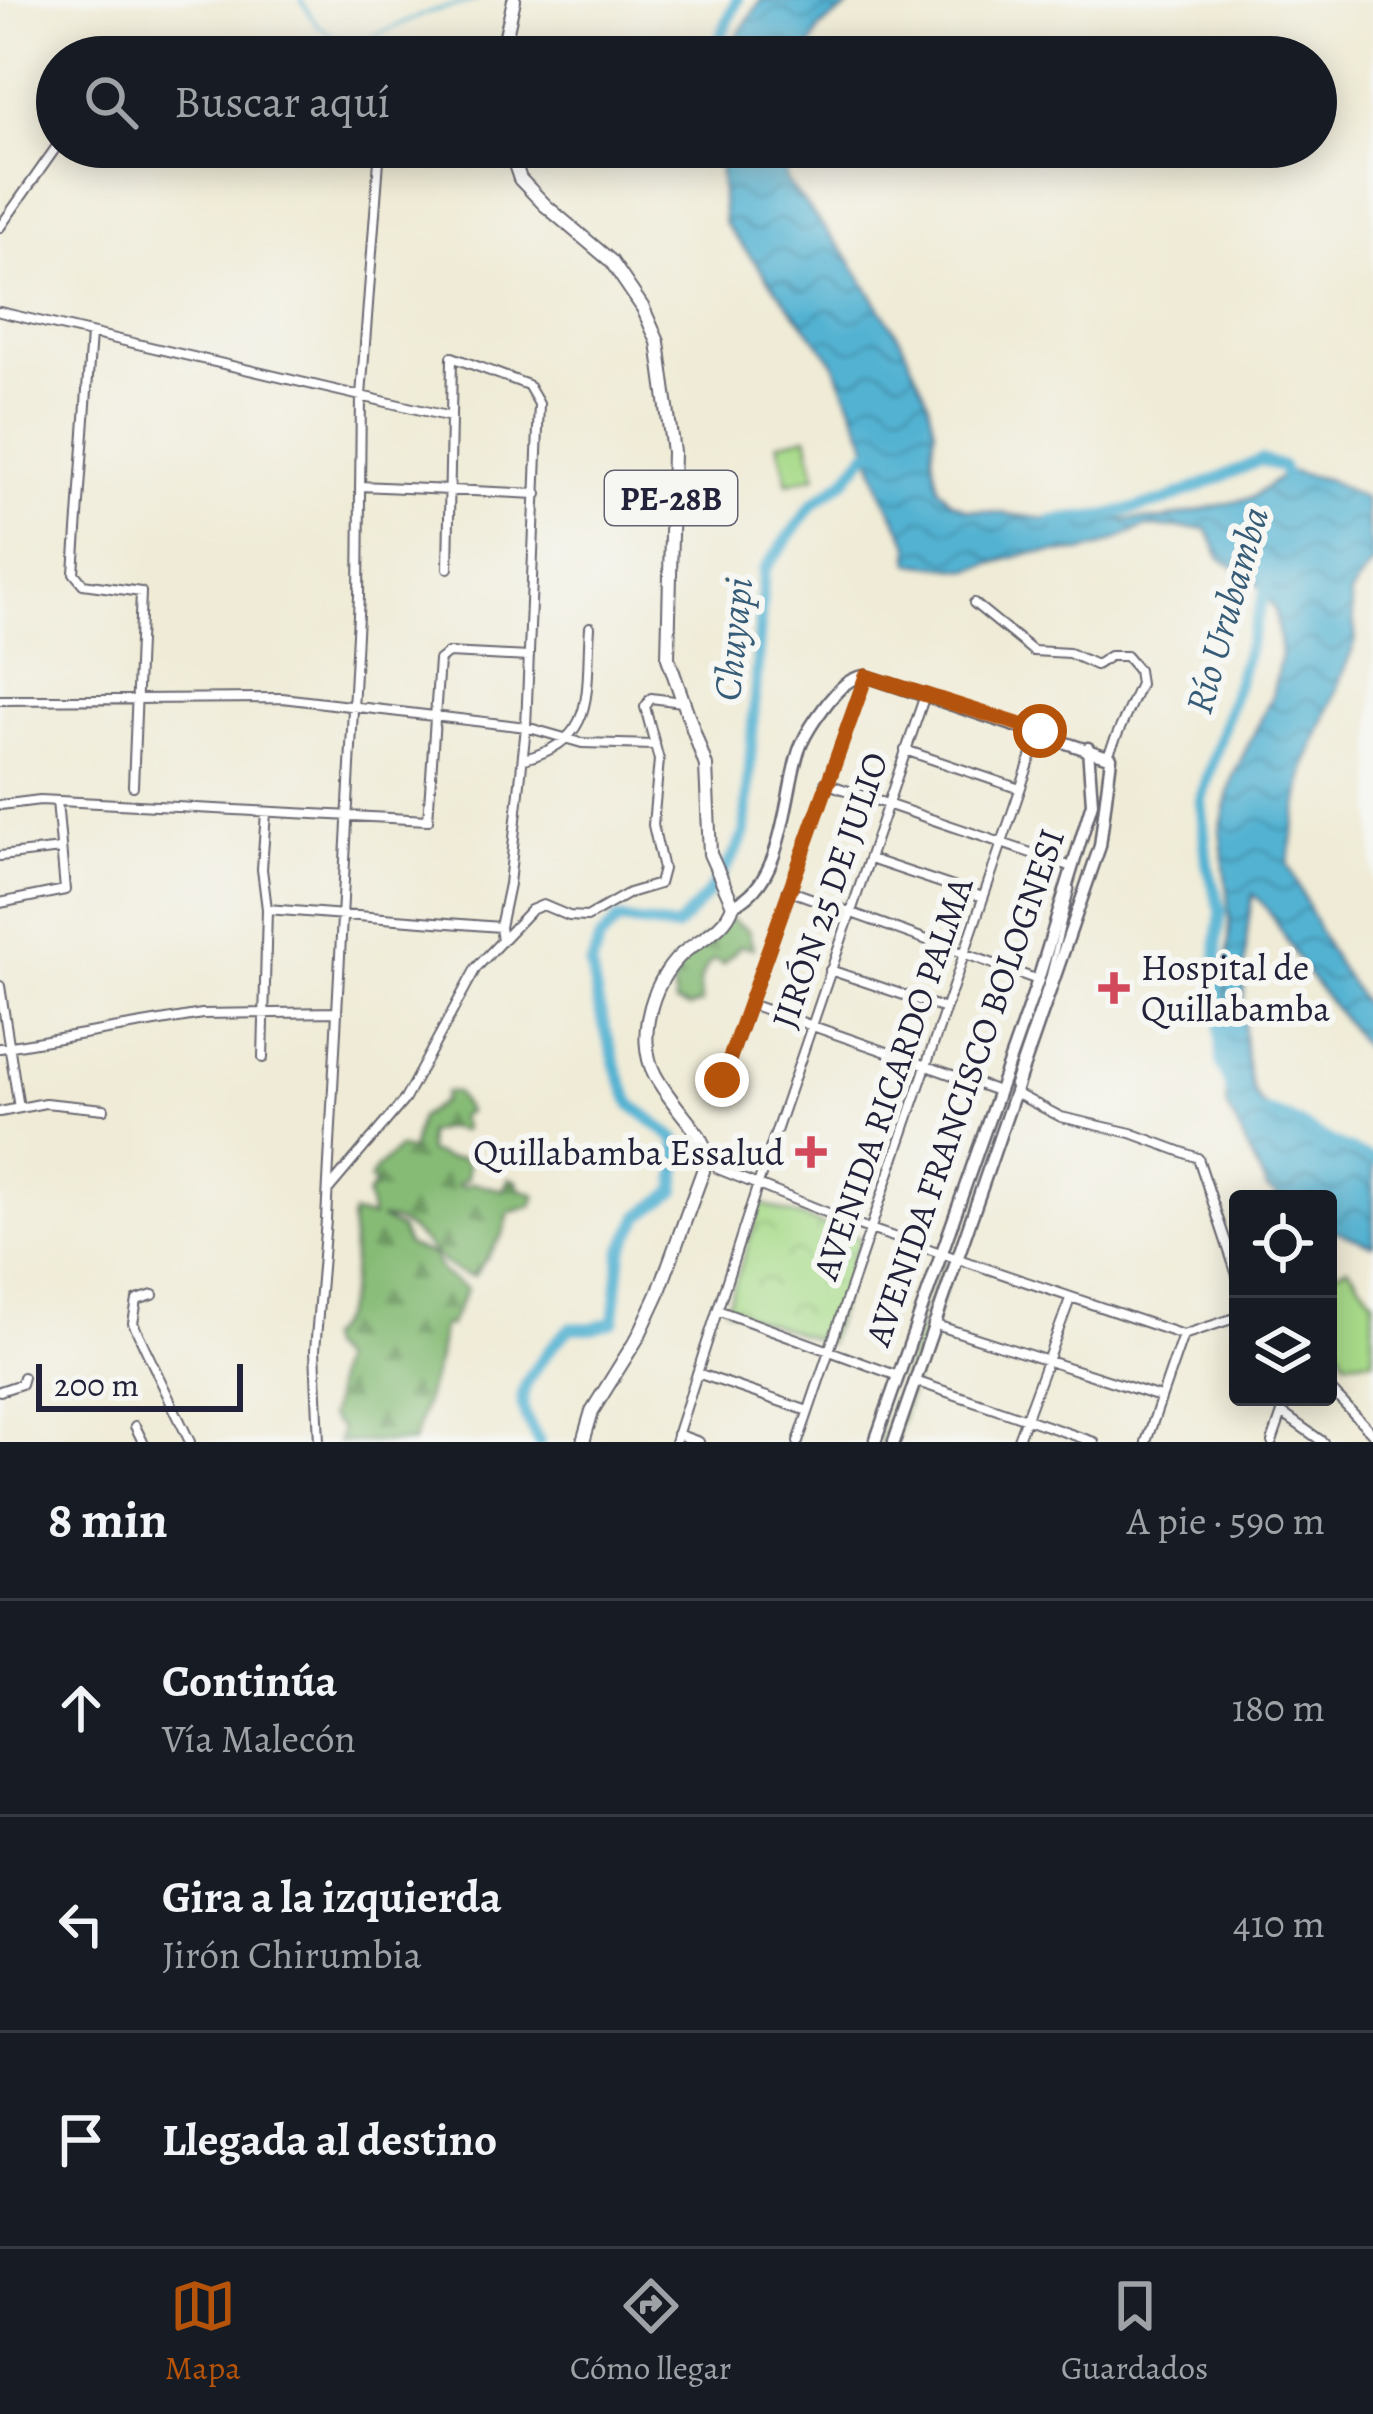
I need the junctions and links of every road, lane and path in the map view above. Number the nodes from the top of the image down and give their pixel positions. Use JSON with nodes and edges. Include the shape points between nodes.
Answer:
{"nodes":[{"id":1,"x":514,"y":0,"type":"edge"},
{"id":2,"x":505,"y":36,"type":"edge"},
{"id":3,"x":42,"y":168,"type":"edge"},
{"id":4,"x":378,"y":168,"type":"edge"},
{"id":5,"x":516,"y":168,"type":"edge"},
{"id":6,"x":0,"y":227,"type":"edge"},
{"id":7,"x":0,"y":312,"type":"edge"},
{"id":8,"x":91,"y":334,"type":"junction"},
{"id":9,"x":362,"y":396,"type":"junction"},
{"id":10,"x":451,"y":417,"type":"junction"},
{"id":11,"x":360,"y":486,"type":"junction"},
{"id":12,"x":448,"y":490,"type":"junction"},
{"id":13,"x":537,"y":494,"type":"junction"},
{"id":14,"x":448,"y":568,"type":"dead end"},
{"id":15,"x":974,"y":604,"type":"dead end"},
{"id":16,"x":590,"y":627,"type":"dead end"},
{"id":17,"x":530,"y":658,"type":"junction"},
{"id":18,"x":866,"y":676,"type":"junction"},
{"id":19,"x":926,"y":694,"type":"junction"},
{"id":20,"x":135,"y":699,"type":"junction"},
{"id":21,"x":0,"y":700,"type":"edge"},
{"id":22,"x":682,"y":702,"type":"junction"},
{"id":23,"x":351,"y":706,"type":"junction"},
{"id":24,"x":437,"y":716,"type":"junction"},
{"id":25,"x":526,"y":727,"type":"junction"},
{"id":26,"x":1040,"y":731,"type":"junction"},
{"id":27,"x":570,"y":736,"type":"junction"},
{"id":28,"x":655,"y":745,"type":"junction"},
{"id":29,"x":1088,"y":748,"type":"junction"},
{"id":30,"x":905,"y":750,"type":"junction"},
{"id":31,"x":1108,"y":755,"type":"junction"},
{"id":32,"x":524,"y":759,"type":"junction"},
{"id":33,"x":825,"y":783,"type":"junction"},
{"id":34,"x":133,"y":786,"type":"dead end"},
{"id":35,"x":1020,"y":789,"type":"junction"},
{"id":36,"x":1103,"y":799,"type":"junction"},
{"id":37,"x":57,"y":801,"type":"junction"},
{"id":38,"x":888,"y":804,"type":"junction"},
{"id":39,"x":0,"y":806,"type":"edge"},
{"id":40,"x":266,"y":812,"type":"junction"},
{"id":41,"x":346,"y":816,"type":"junction"},
{"id":42,"x":1082,"y":837,"type":"junction"},
{"id":43,"x":1101,"y":840,"type":"junction"},
{"id":44,"x":1001,"y":844,"type":"junction"},
{"id":45,"x":61,"y":848,"type":"junction"},
{"id":46,"x":0,"y":856,"type":"edge"},
{"id":47,"x":870,"y":859,"type":"junction"},
{"id":48,"x":1072,"y":867,"type":"junction"},
{"id":49,"x":788,"y":890,"type":"junction"},
{"id":50,"x":983,"y":897,"type":"junction"},
{"id":51,"x":730,"y":898,"type":"junction"},
{"id":52,"x":0,"y":903,"type":"edge"},
{"id":53,"x":267,"y":909,"type":"junction"},
{"id":54,"x":851,"y":914,"type":"junction"},
{"id":55,"x":343,"y":915,"type":"junction"},
{"id":56,"x":500,"y":927,"type":"junction"},
{"id":57,"x":503,"y":942,"type":"junction"},
{"id":58,"x":964,"y":953,"type":"junction"},
{"id":59,"x":830,"y":970,"type":"junction"},
{"id":60,"x":1038,"y":980,"type":"junction"},
{"id":61,"x":0,"y":986,"type":"edge"},
{"id":62,"x":750,"y":1004,"type":"junction"},
{"id":63,"x":945,"y":1009,"type":"junction"},
{"id":64,"x":337,"y":1012,"type":"junction"},
{"id":65,"x":265,"y":1013,"type":"junction"},
{"id":66,"x":812,"y":1025,"type":"junction"},
{"id":67,"x":5,"y":1047,"type":"edge"},
{"id":68,"x":263,"y":1058,"type":"dead end"},
{"id":69,"x":927,"y":1064,"type":"junction"},
{"id":70,"x":722,"y":1080,"type":"dead end"},
{"id":71,"x":998,"y":1090,"type":"junction"},
{"id":72,"x":1017,"y":1094,"type":"junction"},
{"id":73,"x":20,"y":1108,"type":"junction"},
{"id":74,"x":104,"y":1109,"type":"dead end"},
{"id":75,"x":0,"y":1112,"type":"edge"},
{"id":76,"x":718,"y":1169,"type":"dead end"},
{"id":77,"x":757,"y":1186,"type":"junction"},
{"id":78,"x":327,"y":1191,"type":"junction"},
{"id":79,"x":869,"y":1229,"type":"junction"},
{"id":80,"x":1229,"y":1251,"type":"edge"},
{"id":81,"x":952,"y":1256,"type":"junction"},
{"id":82,"x":153,"y":1295,"type":"dead end"},
{"id":83,"x":1070,"y":1299,"type":"junction"},
{"id":84,"x":720,"y":1310,"type":"junction"},
{"id":85,"x":1229,"y":1320,"type":"edge"},
{"id":86,"x":933,"y":1324,"type":"junction"},
{"id":87,"x":1183,"y":1336,"type":"junction"},
{"id":88,"x":827,"y":1350,"type":"junction"},
{"id":89,"x":1049,"y":1360,"type":"junction"},
{"id":90,"x":698,"y":1372,"type":"junction"},
{"id":91,"x":898,"y":1376,"type":"junction"},
{"id":92,"x":23,"y":1377,"type":"dead end"},
{"id":93,"x":915,"y":1381,"type":"junction"},
{"id":94,"x":0,"y":1391,"type":"edge"},
{"id":95,"x":1160,"y":1396,"type":"junction"},
{"id":96,"x":1337,"y":1396,"type":"edge"},
{"id":97,"x":1282,"y":1406,"type":"edge"},
{"id":98,"x":808,"y":1412,"type":"junction"},
{"id":99,"x":1282,"y":1413,"type":"junction"},
{"id":100,"x":1026,"y":1418,"type":"junction"},
{"id":101,"x":136,"y":1426,"type":"dead end"},
{"id":102,"x":1373,"y":1434,"type":"edge"},
{"id":103,"x":676,"y":1438,"type":"edge"},
{"id":104,"x":143,"y":1442,"type":"edge"},
{"id":105,"x":190,"y":1442,"type":"edge"},
{"id":106,"x":319,"y":1442,"type":"edge"},
{"id":107,"x":584,"y":1442,"type":"edge"},
{"id":108,"x":698,"y":1442,"type":"edge"},
{"id":109,"x":798,"y":1442,"type":"edge"},
{"id":110,"x":875,"y":1442,"type":"edge"},
{"id":111,"x":894,"y":1442,"type":"edge"},
{"id":112,"x":1018,"y":1442,"type":"edge"},
{"id":113,"x":1094,"y":1442,"type":"edge"},
{"id":114,"x":1146,"y":1442,"type":"edge"},
{"id":115,"x":1272,"y":1442,"type":"edge"},
{"id":116,"x":1323,"y":1442,"type":"edge"}],
"edges":[{"from":1,"to":2,"type":"highway"},
{"from":3,"to":6,"type":"street"},
{"from":4,"to":9,"type":"street"},
{"from":5,"to":22,"type":"highway","number":"PE-28B","via":[[546,206],[611,261],[658,342],[673,452],[666,635]]},
{"from":7,"to":8,"type":"street"},
{"from":8,"to":9,"type":"street"},
{"from":8,"to":20,"type":"street","via":[[74,573],[83,584],[141,592]]},
{"from":9,"to":10,"type":"street"},
{"from":9,"to":11,"type":"street"},
{"from":10,"to":12,"type":"street"},
{"from":10,"to":13,"type":"street","via":[[452,357],[528,385],[539,404]]},
{"from":11,"to":12,"type":"street"},
{"from":11,"to":23,"type":"street"},
{"from":12,"to":13,"type":"street"},
{"from":12,"to":14,"type":"street"},
{"from":13,"to":17,"type":"street"},
{"from":15,"to":31,"type":"street","via":[[1033,651],[1096,665],[1126,656],[1141,684]]},
{"from":16,"to":27,"type":"street","via":[[584,716]]},
{"from":17,"to":24,"type":"street","via":[[448,653],[439,660]]},
{"from":17,"to":25,"type":"street"},
{"from":18,"to":19,"type":"main road"},
{"from":18,"to":33,"type":"street"},
{"from":18,"to":51,"type":"main road","via":[[833,695],[810,728],[767,873],[753,893]]},
{"from":19,"to":26,"type":"main road"},
{"from":19,"to":30,"type":"street","name":"JIRÓN 25 DE JULIO"},
{"from":20,"to":21,"type":"street"},
{"from":20,"to":23,"type":"street"},
{"from":20,"to":34,"type":"street"},
{"from":22,"to":28,"type":"street","via":[[647,702]]},
{"from":22,"to":51,"type":"highway","number":"PE-28B","via":[[706,766],[713,864]]},
{"from":23,"to":24,"type":"street"},
{"from":23,"to":41,"type":"street"},
{"from":24,"to":25,"type":"street"},
{"from":24,"to":41,"type":"street","via":[[428,820]]},
{"from":25,"to":27,"type":"street"},
{"from":25,"to":32,"type":"street"},
{"from":26,"to":29,"type":"main road"},
{"from":26,"to":35,"type":"street","name":"AVENIDA RICARDO PALMA"},
{"from":27,"to":28,"type":"street"},
{"from":27,"to":32,"type":"street"},
{"from":28,"to":57,"type":"street","via":[[659,884],[580,918],[537,907]]},
{"from":29,"to":31,"type":"main road"},
{"from":29,"to":42,"type":"main road","name":"AVENIDA FRANCISCO BOLOGNESI","via":[[1093,793]]},
{"from":30,"to":35,"type":"street"},
{"from":30,"to":38,"type":"street","name":"JIRÓN 25 DE JULIO"},
{"from":31,"to":36,"type":"main road","name":"AVENIDA FRANCISCO BOLOGNESI"},
{"from":32,"to":56,"type":"street"},
{"from":33,"to":38,"type":"street"},
{"from":33,"to":49,"type":"street"},
{"from":35,"to":44,"type":"street","name":"AVENIDA RICARDO PALMA"},
{"from":36,"to":43,"type":"main road","name":"AVENIDA FRANCISCO BOLOGNESI"},
{"from":36,"to":81,"type":"street"},
{"from":37,"to":39,"type":"street"},
{"from":37,"to":40,"type":"street"},
{"from":37,"to":45,"type":"street"},
{"from":38,"to":44,"type":"street"},
{"from":38,"to":47,"type":"street","name":"JIRÓN 25 DE JULIO"},
{"from":40,"to":41,"type":"street"},
{"from":40,"to":53,"type":"street"},
{"from":41,"to":55,"type":"street"},
{"from":42,"to":43,"type":"main road"},
{"from":42,"to":48,"type":"main road","name":"AVENIDA FRANCISCO BOLOGNESI"},
{"from":43,"to":72,"type":"main road","name":"AVENIDA FRANCISCO BOLOGNESI"},
{"from":44,"to":48,"type":"street"},
{"from":44,"to":50,"type":"street","name":"AVENIDA RICARDO PALMA"},
{"from":45,"to":46,"type":"street"},
{"from":45,"to":52,"type":"street","via":[[64,890]]},
{"from":47,"to":50,"type":"street"},
{"from":47,"to":54,"type":"street","name":"JIRÓN 25 DE JULIO"},
{"from":48,"to":60,"type":"main road","name":"AVENIDA FRANCISCO BOLOGNESI"},
{"from":49,"to":54,"type":"street"},
{"from":49,"to":62,"type":"street"},
{"from":50,"to":58,"type":"street","name":"AVENIDA RICARDO PALMA"},
{"from":51,"to":107,"type":"highway","via":[[730,916],[670,963],[656,991],[650,1064],[699,1136],[704,1171],[658,1294],[592,1411]]},
{"from":53,"to":55,"type":"street"},
{"from":53,"to":65,"type":"street"},
{"from":54,"to":58,"type":"street"},
{"from":54,"to":59,"type":"street","name":"JIRÓN 25 DE JULIO"},
{"from":55,"to":56,"type":"street"},
{"from":55,"to":64,"type":"street"},
{"from":56,"to":57,"type":"street"},
{"from":57,"to":78,"type":"street","via":[[476,968],[405,1099]]},
{"from":58,"to":60,"type":"street"},
{"from":58,"to":63,"type":"street","name":"AVENIDA RICARDO PALMA"},
{"from":59,"to":63,"type":"street"},
{"from":59,"to":66,"type":"street","name":"JIRÓN 25 DE JULIO"},
{"from":60,"to":71,"type":"main road","name":"AVENIDA FRANCISCO BOLOGNESI"},
{"from":61,"to":67,"type":"street"},
{"from":62,"to":66,"type":"street"},
{"from":62,"to":70,"type":"street"},
{"from":63,"to":69,"type":"street","name":"AVENIDA RICARDO PALMA"},
{"from":64,"to":65,"type":"street"},
{"from":64,"to":78,"type":"street"},
{"from":65,"to":67,"type":"street","via":[[202,1014]]},
{"from":65,"to":68,"type":"street"},
{"from":66,"to":69,"type":"street"},
{"from":66,"to":77,"type":"street","name":"JIRÓN 25 DE JULIO"},
{"from":67,"to":73,"type":"street"},
{"from":69,"to":71,"type":"street"},
{"from":69,"to":79,"type":"street","name":"AVENIDA RICARDO PALMA"},
{"from":71,"to":81,"type":"main road","name":"AVENIDA FRANCISCO BOLOGNESI"},
{"from":72,"to":80,"type":"street","via":[[1060,1117],[1198,1158]]},
{"from":72,"to":81,"type":"main road","name":"AVENIDA FRANCISCO BOLOGNESI"},
{"from":73,"to":74,"type":"street"},
{"from":73,"to":75,"type":"street"},
{"from":76,"to":77,"type":"street"},
{"from":77,"to":79,"type":"street"},
{"from":77,"to":84,"type":"street","name":"JIRÓN 25 DE JULIO"},
{"from":78,"to":106,"type":"street","via":[[315,1350]]},
{"from":79,"to":81,"type":"street"},
{"from":79,"to":88,"type":"street","name":"AVENIDA RICARDO PALMA"},
{"from":81,"to":83,"type":"street"},
{"from":81,"to":86,"type":"main road","name":"AVENIDA FRANCISCO BOLOGNESI"},
{"from":81,"to":91,"type":"main road","name":"AVENIDA FRANCISCO BOLOGNESI"},
{"from":82,"to":105,"type":"street","via":[[137,1300],[134,1323]]},
{"from":83,"to":87,"type":"street"},
{"from":83,"to":89,"type":"street"},
{"from":84,"to":88,"type":"street"},
{"from":84,"to":90,"type":"street","name":"JIRÓN 25 DE JULIO"},
{"from":85,"to":87,"type":"street"},
{"from":86,"to":89,"type":"street"},
{"from":86,"to":93,"type":"main road","name":"AVENIDA FRANCISCO BOLOGNESI"},
{"from":86,"to":111,"type":"street"},
{"from":87,"to":95,"type":"street"},
{"from":88,"to":91,"type":"street"},
{"from":88,"to":98,"type":"street","name":"AVENIDA RICARDO PALMA"},
{"from":89,"to":95,"type":"street"},
{"from":89,"to":100,"type":"street"},
{"from":90,"to":98,"type":"street"},
{"from":90,"to":103,"type":"street","name":"JIRÓN 25 DE JULIO"},
{"from":91,"to":110,"type":"main road","name":"AVENIDA FRANCISCO BOLOGNESI"},
{"from":92,"to":94,"type":"street"},
{"from":93,"to":100,"type":"street"},
{"from":93,"to":111,"type":"main road","name":"AVENIDA FRANCISCO BOLOGNESI"},
{"from":95,"to":114,"type":"street"},
{"from":96,"to":102,"type":"street"},
{"from":97,"to":99,"type":"street"},
{"from":98,"to":109,"type":"street","name":"AVENIDA RICARDO PALMA"},
{"from":99,"to":115,"type":"street"},
{"from":99,"to":116,"type":"street"},
{"from":100,"to":112,"type":"street"},
{"from":100,"to":113,"type":"street"},
{"from":101,"to":104,"type":"street"},
{"from":103,"to":108,"type":"street"}]}
